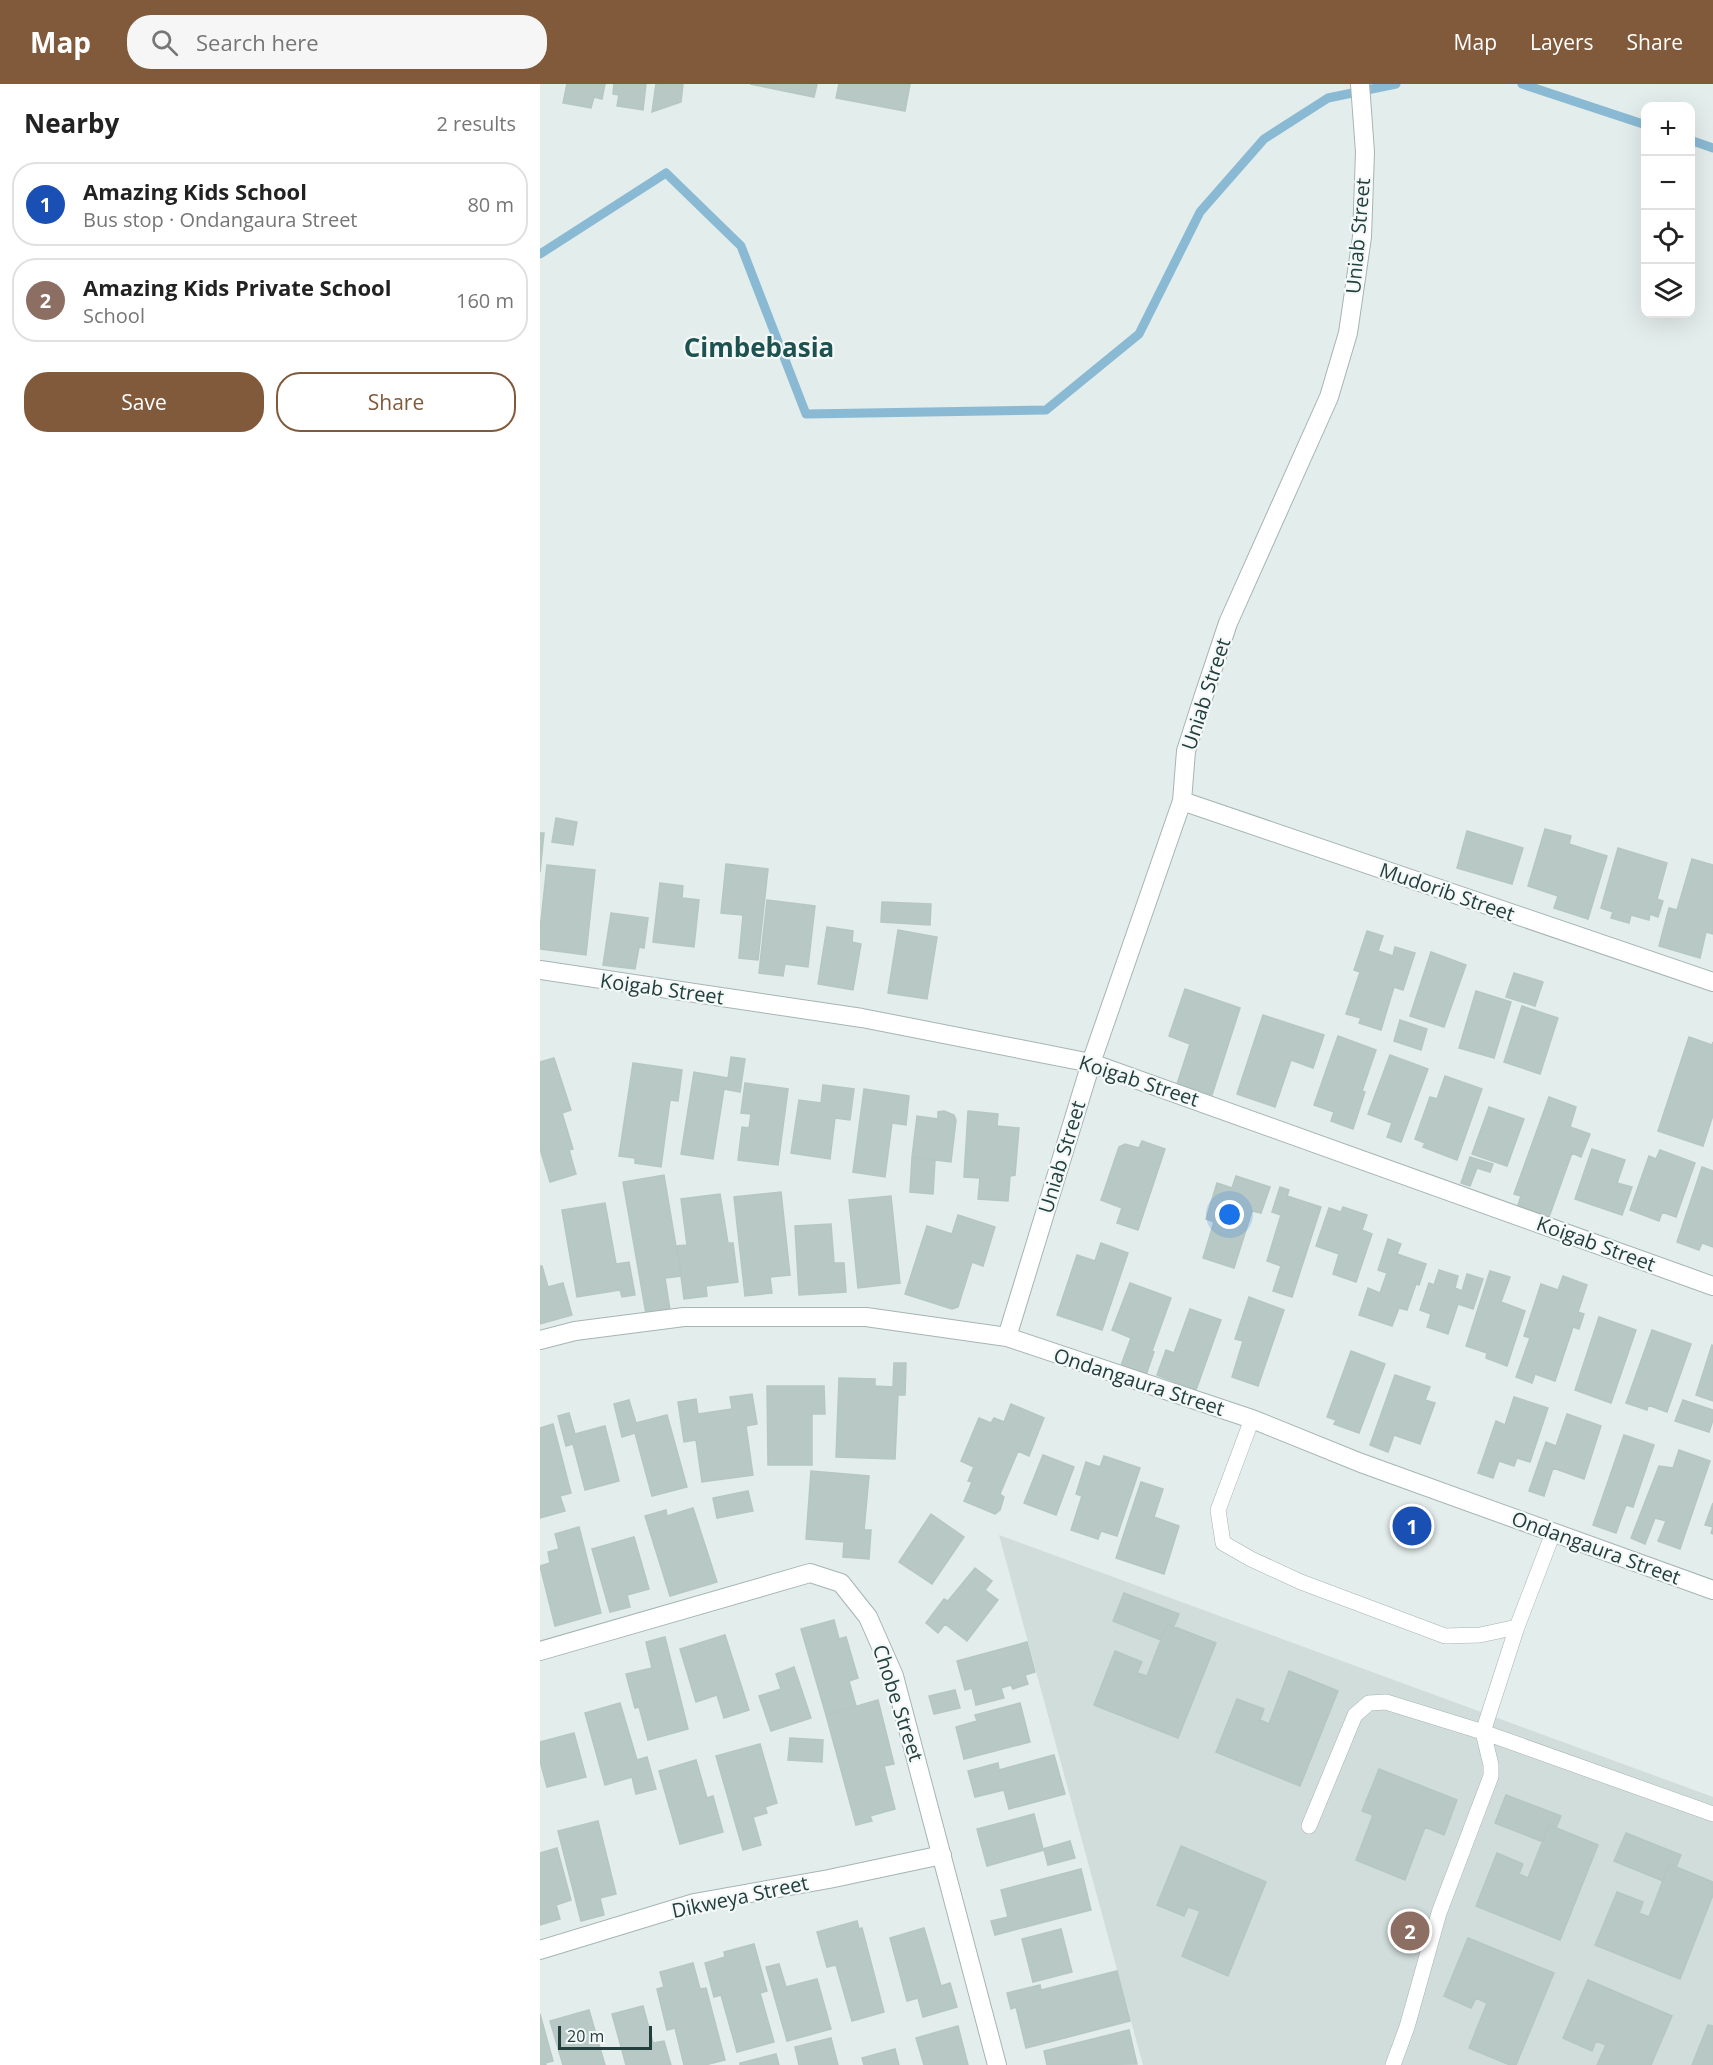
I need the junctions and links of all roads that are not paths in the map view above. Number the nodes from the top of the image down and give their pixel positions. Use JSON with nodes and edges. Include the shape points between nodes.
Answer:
{"nodes":[{"id":1,"x":1360,"y":84,"type":"edge"},
{"id":2,"x":1182,"y":801,"type":"junction"},
{"id":3,"x":540,"y":970,"type":"edge"},
{"id":4,"x":1713,"y":982,"type":"edge"},
{"id":5,"x":1091,"y":1063,"type":"junction"},
{"id":6,"x":1713,"y":1286,"type":"edge"},
{"id":7,"x":1007,"y":1338,"type":"junction"},
{"id":8,"x":540,"y":1340,"type":"edge"},
{"id":9,"x":1252,"y":1419,"type":"junction"},
{"id":10,"x":1553,"y":1533,"type":"junction"},
{"id":11,"x":1713,"y":1590,"type":"edge"},
{"id":12,"x":1517,"y":1627,"type":"junction"},
{"id":13,"x":540,"y":1651,"type":"edge"},
{"id":14,"x":1483,"y":1732,"type":"junction"},
{"id":15,"x":1713,"y":1814,"type":"edge"},
{"id":16,"x":1310,"y":1826,"type":"dead end"},
{"id":17,"x":942,"y":1855,"type":"junction"},
{"id":18,"x":540,"y":1950,"type":"edge"},
{"id":19,"x":997,"y":2065,"type":"edge"},
{"id":20,"x":1393,"y":2065,"type":"edge"}],
"edges":[{"from":1,"to":2,"type":"street","name":"Uniab Street","via":[[1365,152],[1362,237],[1348,333],[1329,397],[1228,623],[1186,751]]},
{"from":2,"to":4,"type":"street","name":"Mudorib Street"},
{"from":2,"to":5,"type":"street","name":"Uniab Street"},
{"from":3,"to":5,"type":"street","name":"Koigab Street","via":[[862,1018]]},
{"from":5,"to":6,"type":"street","name":"Koigab Street"},
{"from":5,"to":7,"type":"street","name":"Uniab Street"},
{"from":7,"to":8,"type":"street","name":"Ondangaura Street","via":[[866,1317],[684,1317],[575,1331]]},
{"from":7,"to":9,"type":"street","name":"Ondangaura Street"},
{"from":9,"to":10,"type":"street","name":"Ondangaura Street"},
{"from":9,"to":12,"type":"lane","via":[[1218,1510],[1223,1543],[1301,1582],[1445,1636],[1480,1635]]},
{"from":10,"to":11,"type":"street","name":"Ondangaura Street"},
{"from":10,"to":12,"type":"lane"},
{"from":12,"to":14,"type":"lane"},
{"from":13,"to":17,"type":"street","name":"Chobe Street","via":[[810,1573],[841,1582],[868,1617],[894,1676]]},
{"from":14,"to":15,"type":"lane"},
{"from":14,"to":16,"type":"lane","via":[[1386,1702],[1369,1702],[1355,1715]]},
{"from":14,"to":20,"type":"lane","via":[[1491,1776],[1439,1913]]},
{"from":17,"to":18,"type":"street","name":"Dikweya Street","via":[[694,1903]]},
{"from":17,"to":19,"type":"street","name":"Chobe Street"}]}
